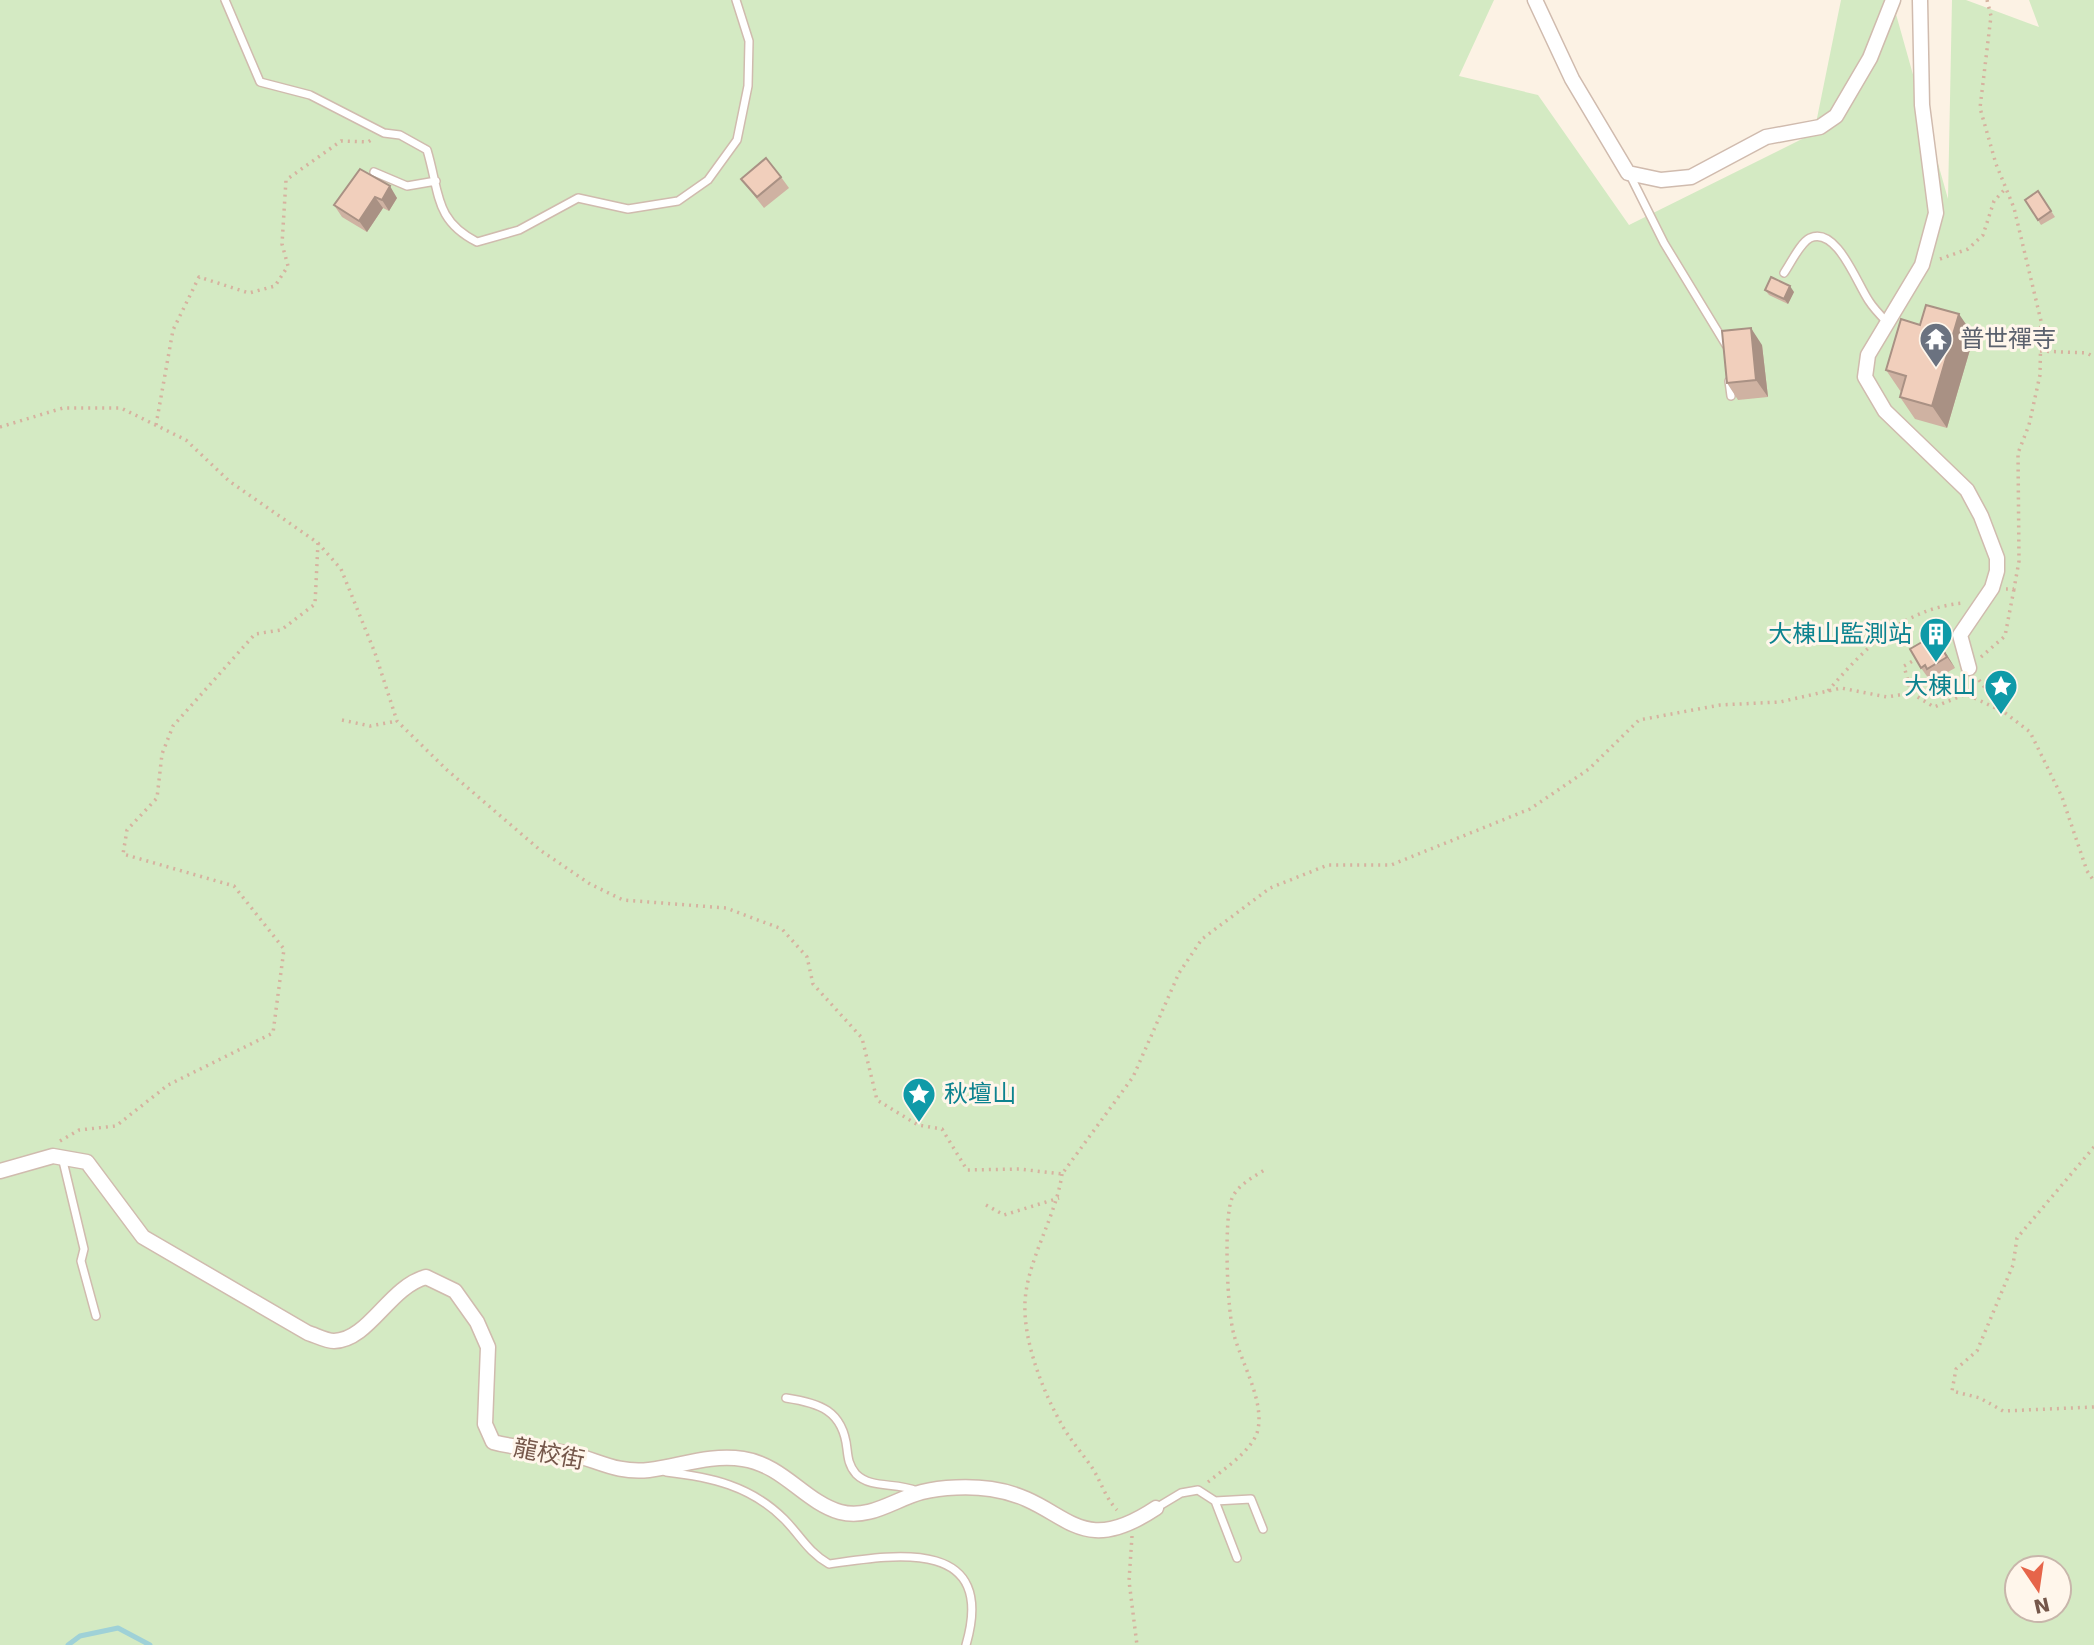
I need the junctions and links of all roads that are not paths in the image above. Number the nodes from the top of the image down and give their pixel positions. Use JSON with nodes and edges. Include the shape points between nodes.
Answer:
{"nodes":[{"id":1,"x":225,"y":0,"type":"edge"},
{"id":2,"x":736,"y":0,"type":"edge"},
{"id":3,"x":1535,"y":0,"type":"edge"},
{"id":4,"x":1893,"y":0,"type":"edge"},
{"id":5,"x":1920,"y":0,"type":"edge"},
{"id":6,"x":374,"y":172,"type":"dead end"},
{"id":7,"x":1628,"y":173,"type":"junction"},
{"id":8,"x":436,"y":181,"type":"junction"},
{"id":9,"x":1784,"y":273,"type":"dead end"},
{"id":10,"x":1886,"y":322,"type":"junction"},
{"id":11,"x":1727,"y":356,"type":"edge"},
{"id":12,"x":1728,"y":370,"type":"edge"},
{"id":13,"x":1731,"y":396,"type":"edge"},
{"id":14,"x":1969,"y":668,"type":"road end"},
{"id":15,"x":57,"y":1156,"type":"junction"},
{"id":16,"x":0,"y":1171,"type":"edge"},
{"id":17,"x":96,"y":1317,"type":"dead end"},
{"id":18,"x":786,"y":1398,"type":"dead end"},
{"id":19,"x":648,"y":1470,"type":"junction"},
{"id":20,"x":921,"y":1492,"type":"junction"},
{"id":21,"x":1215,"y":1501,"type":"junction"},
{"id":22,"x":1156,"y":1508,"type":"joint"},
{"id":23,"x":1263,"y":1529,"type":"dead end"},
{"id":24,"x":1237,"y":1558,"type":"dead end"},
{"id":25,"x":966,"y":1645,"type":"edge"}],
"edges":[{"from":1,"to":8,"type":"lane","via":[[261,82],[310,95],[384,133],[400,135],[426,150]]},
{"from":2,"to":8,"type":"lane","via":[[749,41],[748,86],[737,140],[708,180],[678,201],[628,209],[578,198],[519,230],[477,242],[456,231],[449,221]]},
{"from":3,"to":7,"type":"street","via":[[1572,79]]},
{"from":4,"to":7,"type":"street","via":[[1870,58],[1836,116],[1820,127],[1766,137],[1691,177],[1661,180]]},
{"from":5,"to":10,"type":"street","via":[[1922,105],[1936,213],[1922,265]]},
{"from":6,"to":8,"type":"lane","via":[[407,186]]},
{"from":7,"to":11,"type":"lane","via":[[1664,243],[1726,343]]},
{"from":9,"to":10,"type":"lane","via":[[1807,239],[1828,238]]},
{"from":10,"to":14,"type":"street","via":[[1867,355],[1865,376],[1885,411],[1967,490],[1997,558],[1992,588],[1960,635]]},
{"from":12,"to":13,"type":"lane"},
{"from":15,"to":16,"type":"street"},
{"from":15,"to":17,"type":"lane","via":[[84,1249],[80,1261]]},
{"from":15,"to":19,"type":"street","name":"龍校街","via":[[87,1162],[143,1237],[308,1333],[333,1341],[355,1336],[394,1294],[419,1279],[426,1277],[455,1291],[488,1347],[485,1424],[493,1442],[521,1450],[563,1452],[615,1470]]},
{"from":18,"to":20,"type":"lane","via":[[817,1403],[834,1415],[843,1430],[854,1472],[868,1484],[899,1483]]},
{"from":19,"to":20,"type":"street","name":"龍校街","via":[[695,1460],[744,1459],[791,1479],[813,1498],[841,1512],[882,1508]]},
{"from":19,"to":25,"type":"lane","via":[[703,1477],[741,1488],[765,1502],[813,1555],[829,1564],[882,1555],[932,1558],[968,1585],[973,1606]]},
{"from":20,"to":22,"type":"street","name":"龍校街","via":[[990,1489],[1022,1498],[1096,1532],[1131,1524]]},
{"from":21,"to":22,"type":"lane","via":[[1198,1490],[1181,1493]]},
{"from":21,"to":23,"type":"lane","via":[[1251,1499]]},
{"from":21,"to":24,"type":"lane"}]}
